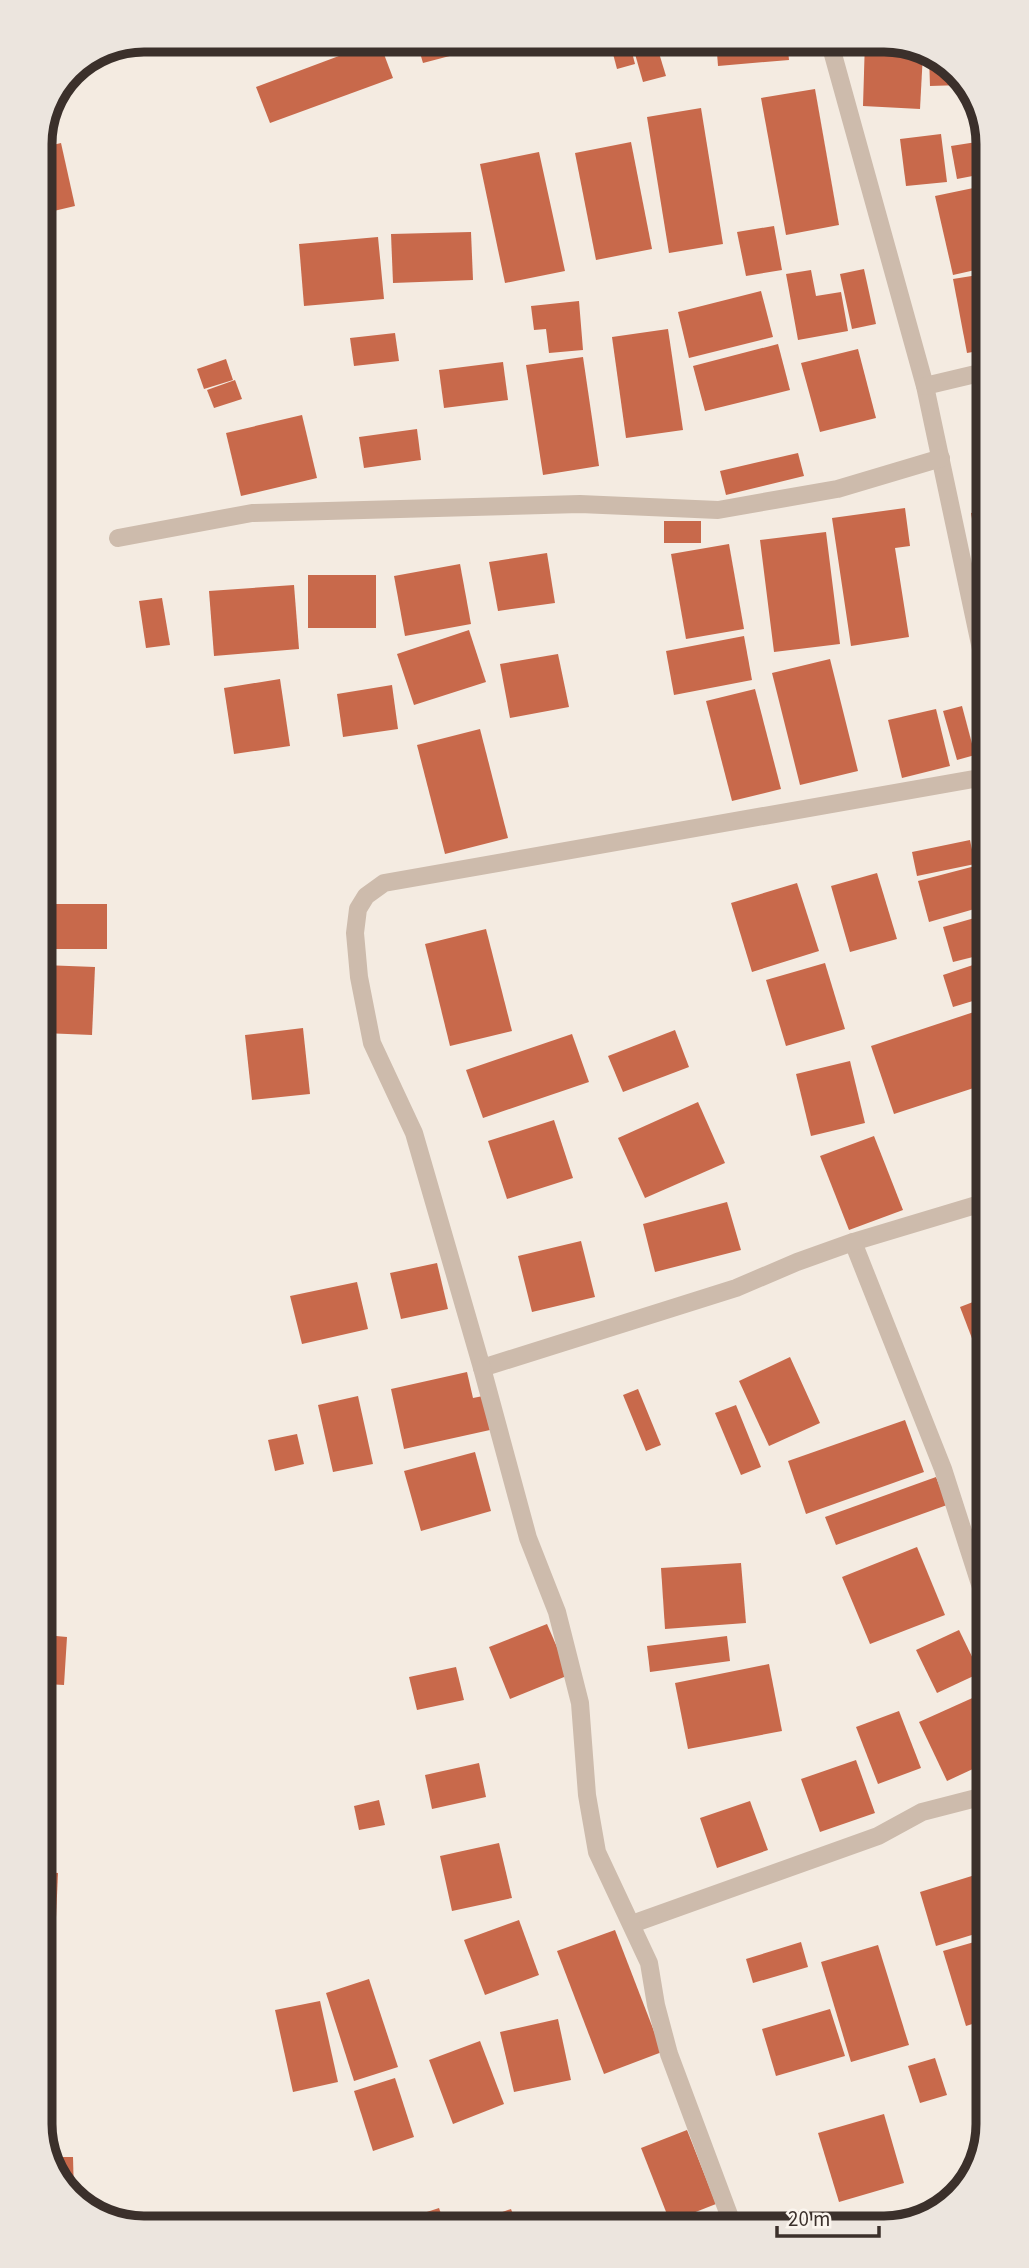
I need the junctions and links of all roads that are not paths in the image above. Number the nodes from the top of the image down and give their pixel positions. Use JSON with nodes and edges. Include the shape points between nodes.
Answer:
{"nodes":[{"id":1,"x":834,"y":53,"type":"edge"},
{"id":2,"x":976,"y":374,"type":"edge"},
{"id":3,"x":925,"y":386,"type":"junction"},
{"id":4,"x":941,"y":458,"type":"junction"},
{"id":5,"x":118,"y":538,"type":"dead end"},
{"id":6,"x":976,"y":625,"type":"edge"},
{"id":7,"x":976,"y":779,"type":"edge"},
{"id":8,"x":976,"y":1205,"type":"edge"},
{"id":9,"x":853,"y":1242,"type":"junction"},
{"id":10,"x":482,"y":1368,"type":"junction"},
{"id":11,"x":976,"y":1572,"type":"edge"},
{"id":12,"x":976,"y":1799,"type":"edge"},
{"id":13,"x":632,"y":1924,"type":"junction"},
{"id":14,"x":729,"y":2216,"type":"edge"}],
"edges":[{"from":1,"to":3,"type":"street"},
{"from":2,"to":3,"type":"street"},
{"from":3,"to":4,"type":"street"},
{"from":4,"to":5,"type":"street","via":[[837,489],[718,510],[580,504],[252,513]]},
{"from":4,"to":6,"type":"street"},
{"from":7,"to":10,"type":"street","via":[[384,883],[366,896],[358,909],[355,933],[372,1043],[414,1133]]},
{"from":8,"to":9,"type":"street"},
{"from":9,"to":10,"type":"street","via":[[736,1288]]},
{"from":9,"to":11,"type":"street","via":[[943,1469]]},
{"from":10,"to":13,"type":"street","via":[[528,1538],[557,1612],[580,1703],[597,1852]]},
{"from":12,"to":13,"type":"street","via":[[922,1812],[878,1836]]},
{"from":13,"to":14,"type":"street","via":[[649,1963],[669,2054]]}]}
